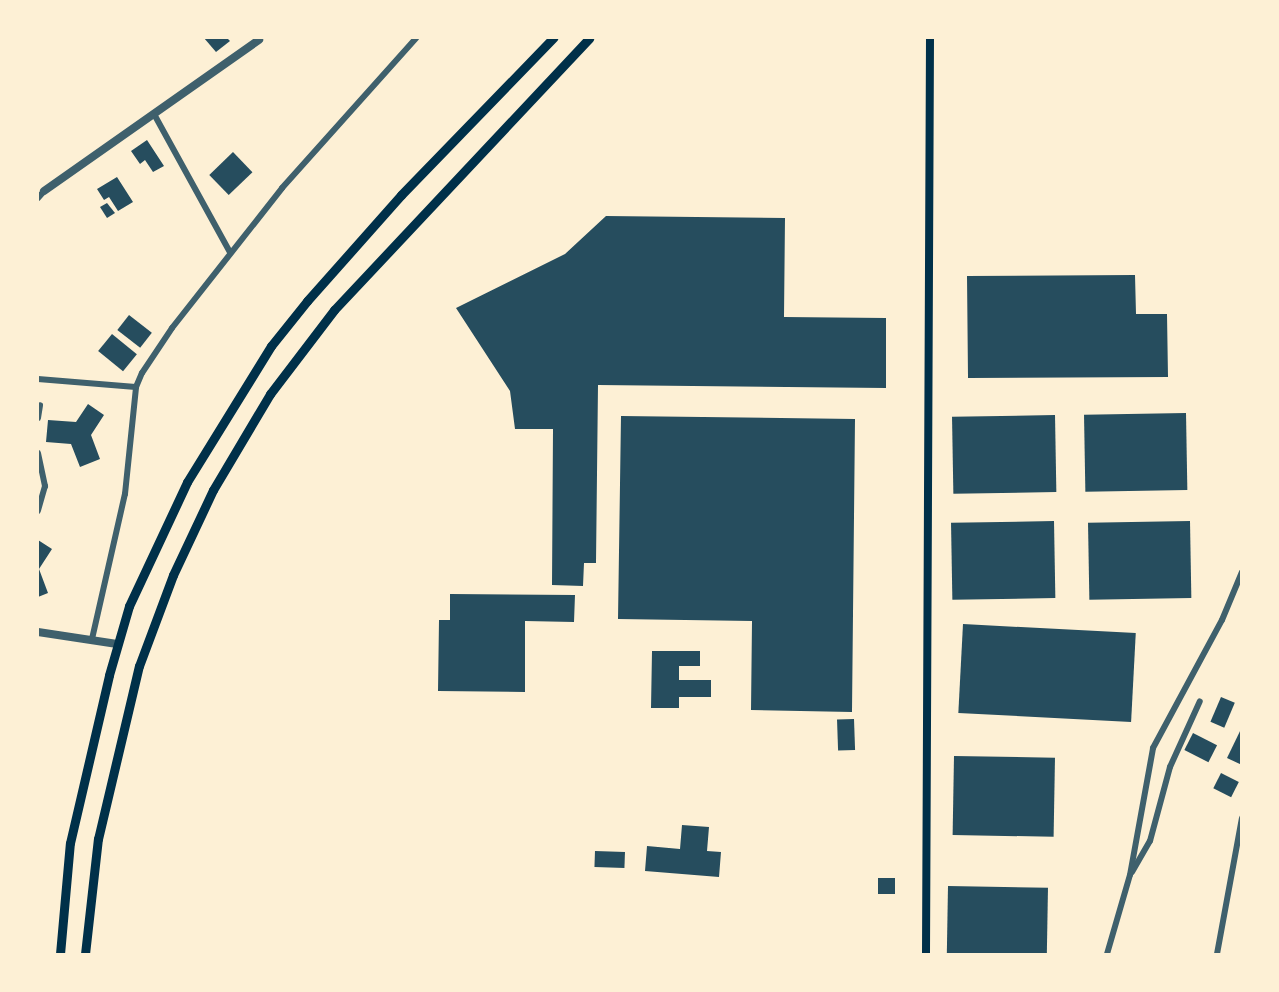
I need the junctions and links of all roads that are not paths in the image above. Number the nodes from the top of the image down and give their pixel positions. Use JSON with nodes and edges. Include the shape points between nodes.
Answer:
{"nodes":[{"id":1,"x":416,"y":38,"type":"edge"},
{"id":2,"x":553,"y":38,"type":"edge"},
{"id":3,"x":589,"y":38,"type":"edge"},
{"id":4,"x":930,"y":38,"type":"edge"},
{"id":5,"x":259,"y":40,"type":"dead end"},
{"id":6,"x":154,"y":114,"type":"junction"},
{"id":7,"x":44,"y":191,"type":"joint"},
{"id":8,"x":38,"y":198,"type":"edge"},
{"id":9,"x":230,"y":252,"type":"junction"},
{"id":10,"x":38,"y":379,"type":"edge"},
{"id":11,"x":136,"y":387,"type":"junction"},
{"id":12,"x":40,"y":405,"type":"dead end"},
{"id":13,"x":38,"y":418,"type":"edge"},
{"id":14,"x":38,"y":453,"type":"edge"},
{"id":15,"x":38,"y":510,"type":"edge"},
{"id":16,"x":1242,"y":572,"type":"edge"},
{"id":17,"x":38,"y":632,"type":"edge"},
{"id":18,"x":92,"y":639,"type":"junction"},
{"id":19,"x":117,"y":645,"type":"junction"},
{"id":20,"x":1200,"y":701,"type":"dead end"},
{"id":21,"x":1242,"y":818,"type":"edge"},
{"id":22,"x":1130,"y":875,"type":"junction"},
{"id":23,"x":60,"y":954,"type":"edge"},
{"id":24,"x":85,"y":954,"type":"edge"},
{"id":25,"x":926,"y":954,"type":"edge"},
{"id":26,"x":1107,"y":954,"type":"edge"},
{"id":27,"x":1217,"y":954,"type":"edge"}],
"edges":[{"from":1,"to":9,"type":"street"},
{"from":2,"to":19,"type":"main road","via":[[350,250],[271,346],[187,482],[137,588]]},
{"from":3,"to":24,"type":"main road","via":[[334,310],[297,355],[229,461],[191,530],[139,666],[100,828]]},
{"from":4,"to":25,"type":"main road"},
{"from":5,"to":6,"type":"street"},
{"from":6,"to":7,"type":"street"},
{"from":6,"to":9,"type":"street"},
{"from":7,"to":8,"type":"street"},
{"from":9,"to":11,"type":"street","via":[[152,354]]},
{"from":10,"to":11,"type":"street"},
{"from":11,"to":18,"type":"street","via":[[125,494]]},
{"from":12,"to":13,"type":"street"},
{"from":14,"to":15,"type":"street","via":[[45,486]]},
{"from":16,"to":22,"type":"street","via":[[1222,620],[1153,747]]},
{"from":17,"to":18,"type":"street"},
{"from":18,"to":19,"type":"street"},
{"from":19,"to":23,"type":"main road","via":[[70,843]]},
{"from":20,"to":22,"type":"street","via":[[1173,758],[1150,841]]},
{"from":21,"to":27,"type":"street"},
{"from":22,"to":26,"type":"street"}]}
